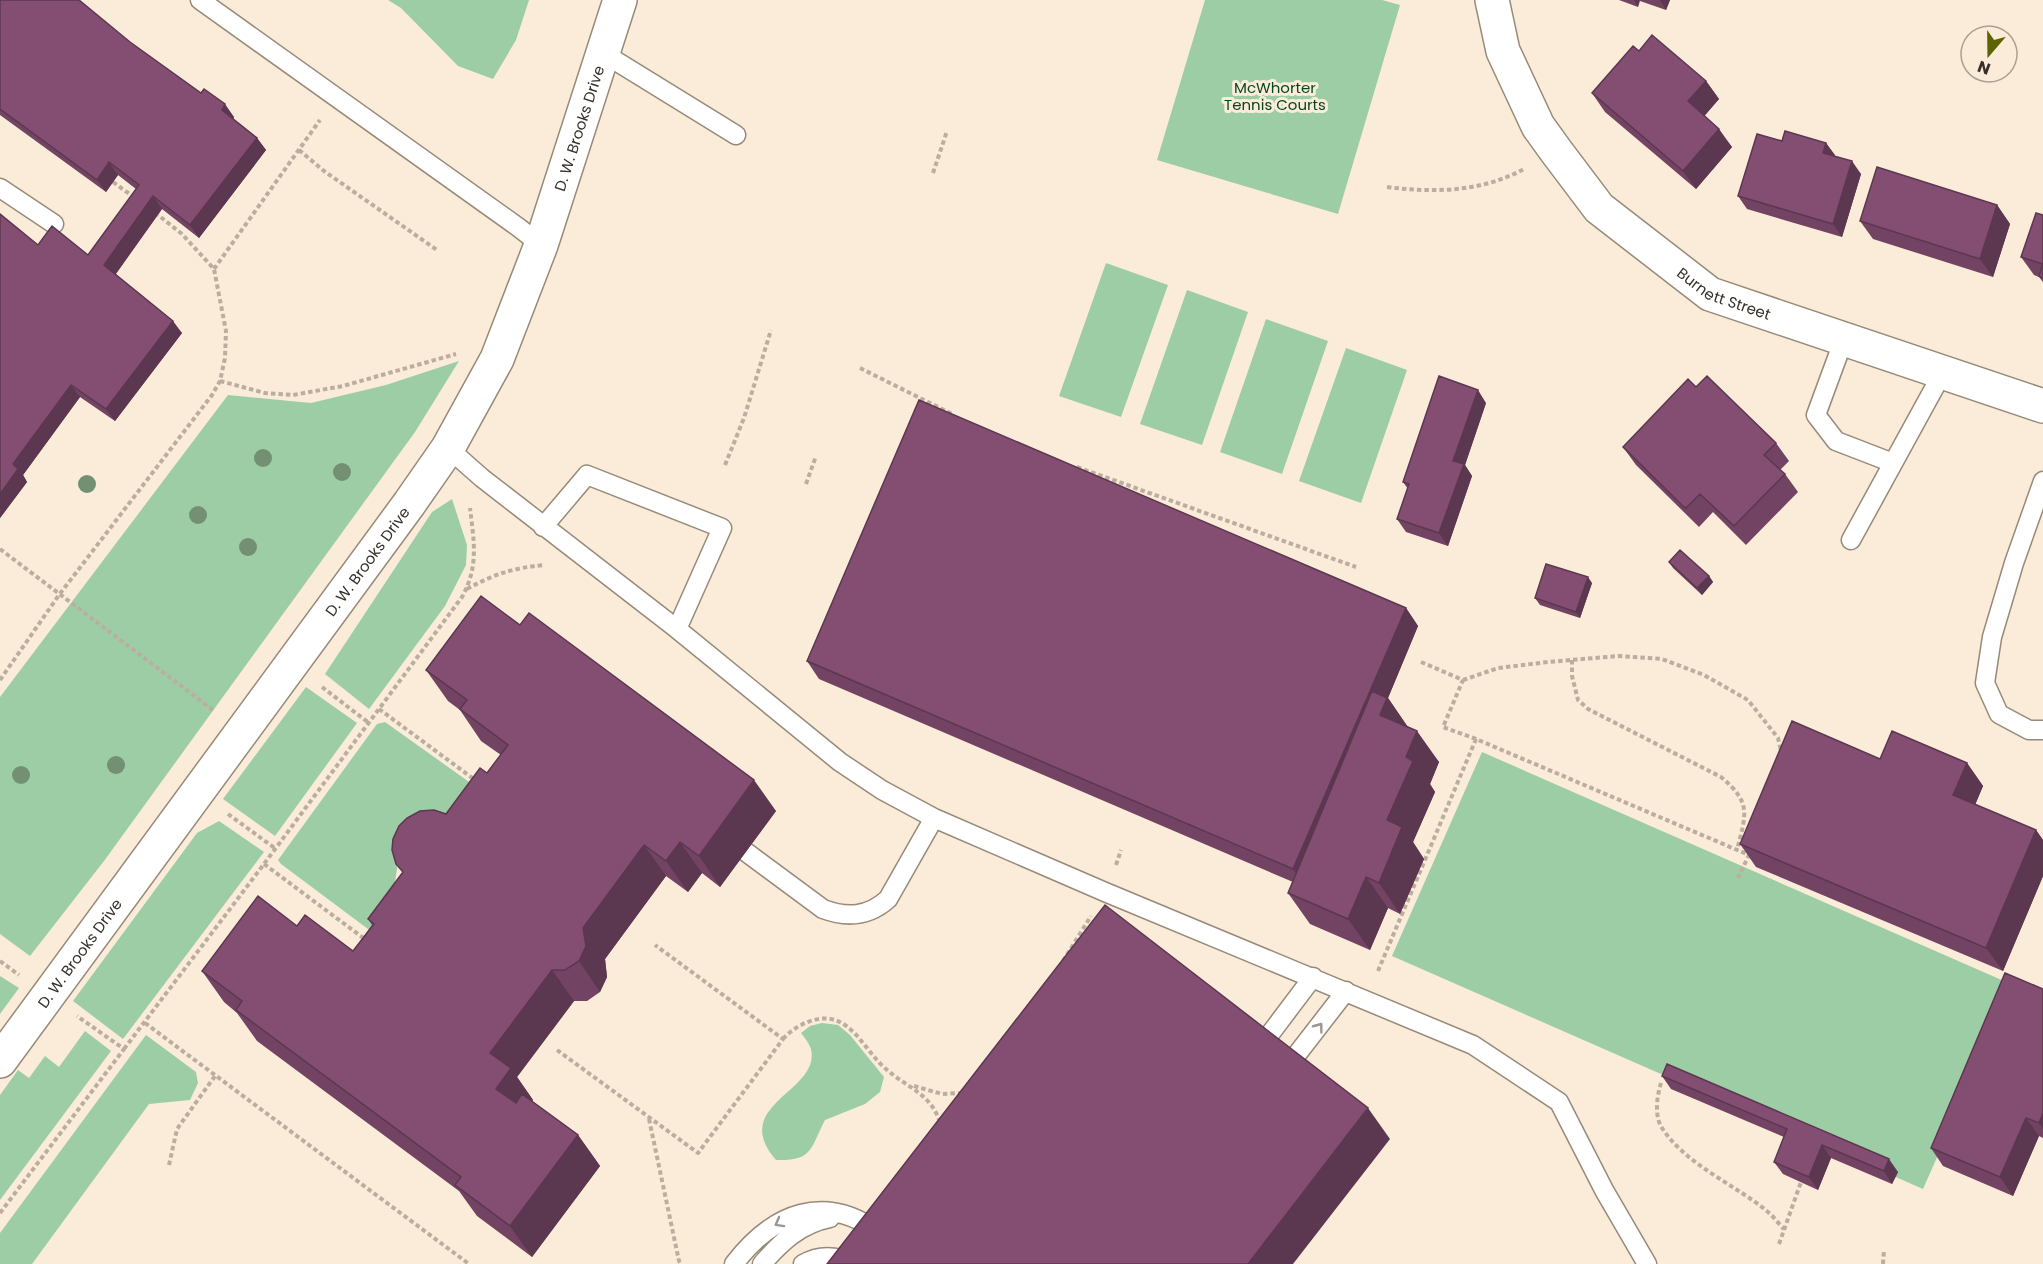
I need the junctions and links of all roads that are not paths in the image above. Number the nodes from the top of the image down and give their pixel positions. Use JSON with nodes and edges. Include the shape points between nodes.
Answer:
{"nodes":[{"id":1,"x":200,"y":0,"type":"edge"},
{"id":2,"x":620,"y":0,"type":"edge"},
{"id":3,"x":1492,"y":0,"type":"edge"},
{"id":4,"x":603,"y":53,"type":"junction"},
{"id":5,"x":736,"y":135,"type":"dead end"},
{"id":6,"x":0,"y":188,"type":"edge"},
{"id":7,"x":54,"y":224,"type":"edge"},
{"id":8,"x":541,"y":245,"type":"junction"},
{"id":9,"x":1844,"y":339,"type":"junction"},
{"id":10,"x":1943,"y":372,"type":"junction"},
{"id":11,"x":2043,"y":406,"type":"edge"},
{"id":12,"x":448,"y":448,"type":"junction"},
{"id":13,"x":1893,"y":463,"type":"junction"},
{"id":14,"x":2043,"y":481,"type":"edge"},
{"id":15,"x":543,"y":527,"type":"junction"},
{"id":16,"x":1851,"y":540,"type":"dead end"},
{"id":17,"x":677,"y":629,"type":"junction"},
{"id":18,"x":2043,"y":730,"type":"edge"},
{"id":19,"x":934,"y":818,"type":"junction"},
{"id":20,"x":746,"y":852,"type":"dead end"},
{"id":21,"x":1314,"y":978,"type":"junction"},
{"id":22,"x":1346,"y":991,"type":"junction"},
{"id":23,"x":1264,"y":1042,"type":"edge"},
{"id":24,"x":0,"y":1061,"type":"edge"},
{"id":25,"x":1291,"y":1062,"type":"edge"},
{"id":26,"x":859,"y":1220,"type":"junction"},
{"id":27,"x":891,"y":1242,"type":"edge"},
{"id":28,"x":735,"y":1264,"type":"edge"},
{"id":29,"x":762,"y":1264,"type":"edge"},
{"id":30,"x":803,"y":1264,"type":"edge"},
{"id":31,"x":855,"y":1264,"type":"edge"},
{"id":32,"x":1647,"y":1264,"type":"edge"}],
"edges":[{"from":1,"to":8,"type":"lane"},
{"from":2,"to":4,"type":"street","name":"D. W. Brooks Drive"},
{"from":3,"to":9,"type":"street","name":"Burnett Street","via":[[1503,51],[1538,126],[1599,208],[1710,294]]},
{"from":4,"to":5,"type":"lane"},
{"from":4,"to":8,"type":"street","name":"D. W. Brooks Drive"},
{"from":6,"to":7,"type":"lane"},
{"from":8,"to":12,"type":"street","name":"D. W. Brooks Drive","via":[[497,359]]},
{"from":9,"to":10,"type":"street","name":"Burnett Street"},
{"from":9,"to":13,"type":"lane","via":[[1816,415],[1836,441]]},
{"from":10,"to":11,"type":"street","name":"Burnett Street"},
{"from":10,"to":13,"type":"lane"},
{"from":12,"to":15,"type":"lane"},
{"from":12,"to":24,"type":"street","name":"D. W. Brooks Drive"},
{"from":13,"to":16,"type":"lane"},
{"from":14,"to":18,"type":"lane","via":[[1992,637],[1985,683],[1999,714],[2029,729]]},
{"from":15,"to":17,"type":"lane"},
{"from":15,"to":17,"type":"lane","via":[[587,475],[722,528]]},
{"from":17,"to":19,"type":"lane","via":[[840,762]]},
{"from":19,"to":20,"type":"lane","via":[[888,899],[860,915],[823,909]]},
{"from":19,"to":21,"type":"lane"},
{"from":21,"to":22,"type":"lane"},
{"from":21,"to":23,"type":"lane"},
{"from":25,"to":22,"type":"lane","one_way":true},
{"from":22,"to":32,"type":"lane","via":[[1473,1045],[1558,1102]]},
{"from":26,"to":27,"type":"lane"},
{"from":26,"to":28,"type":"lane","one_way":true,"via":[[825,1211],[785,1219],[763,1232]]},
{"from":26,"to":29,"type":"lane","via":[[828,1219],[803,1227]]},
{"from":30,"to":31,"type":"lane","via":[[827,1257]]}]}
